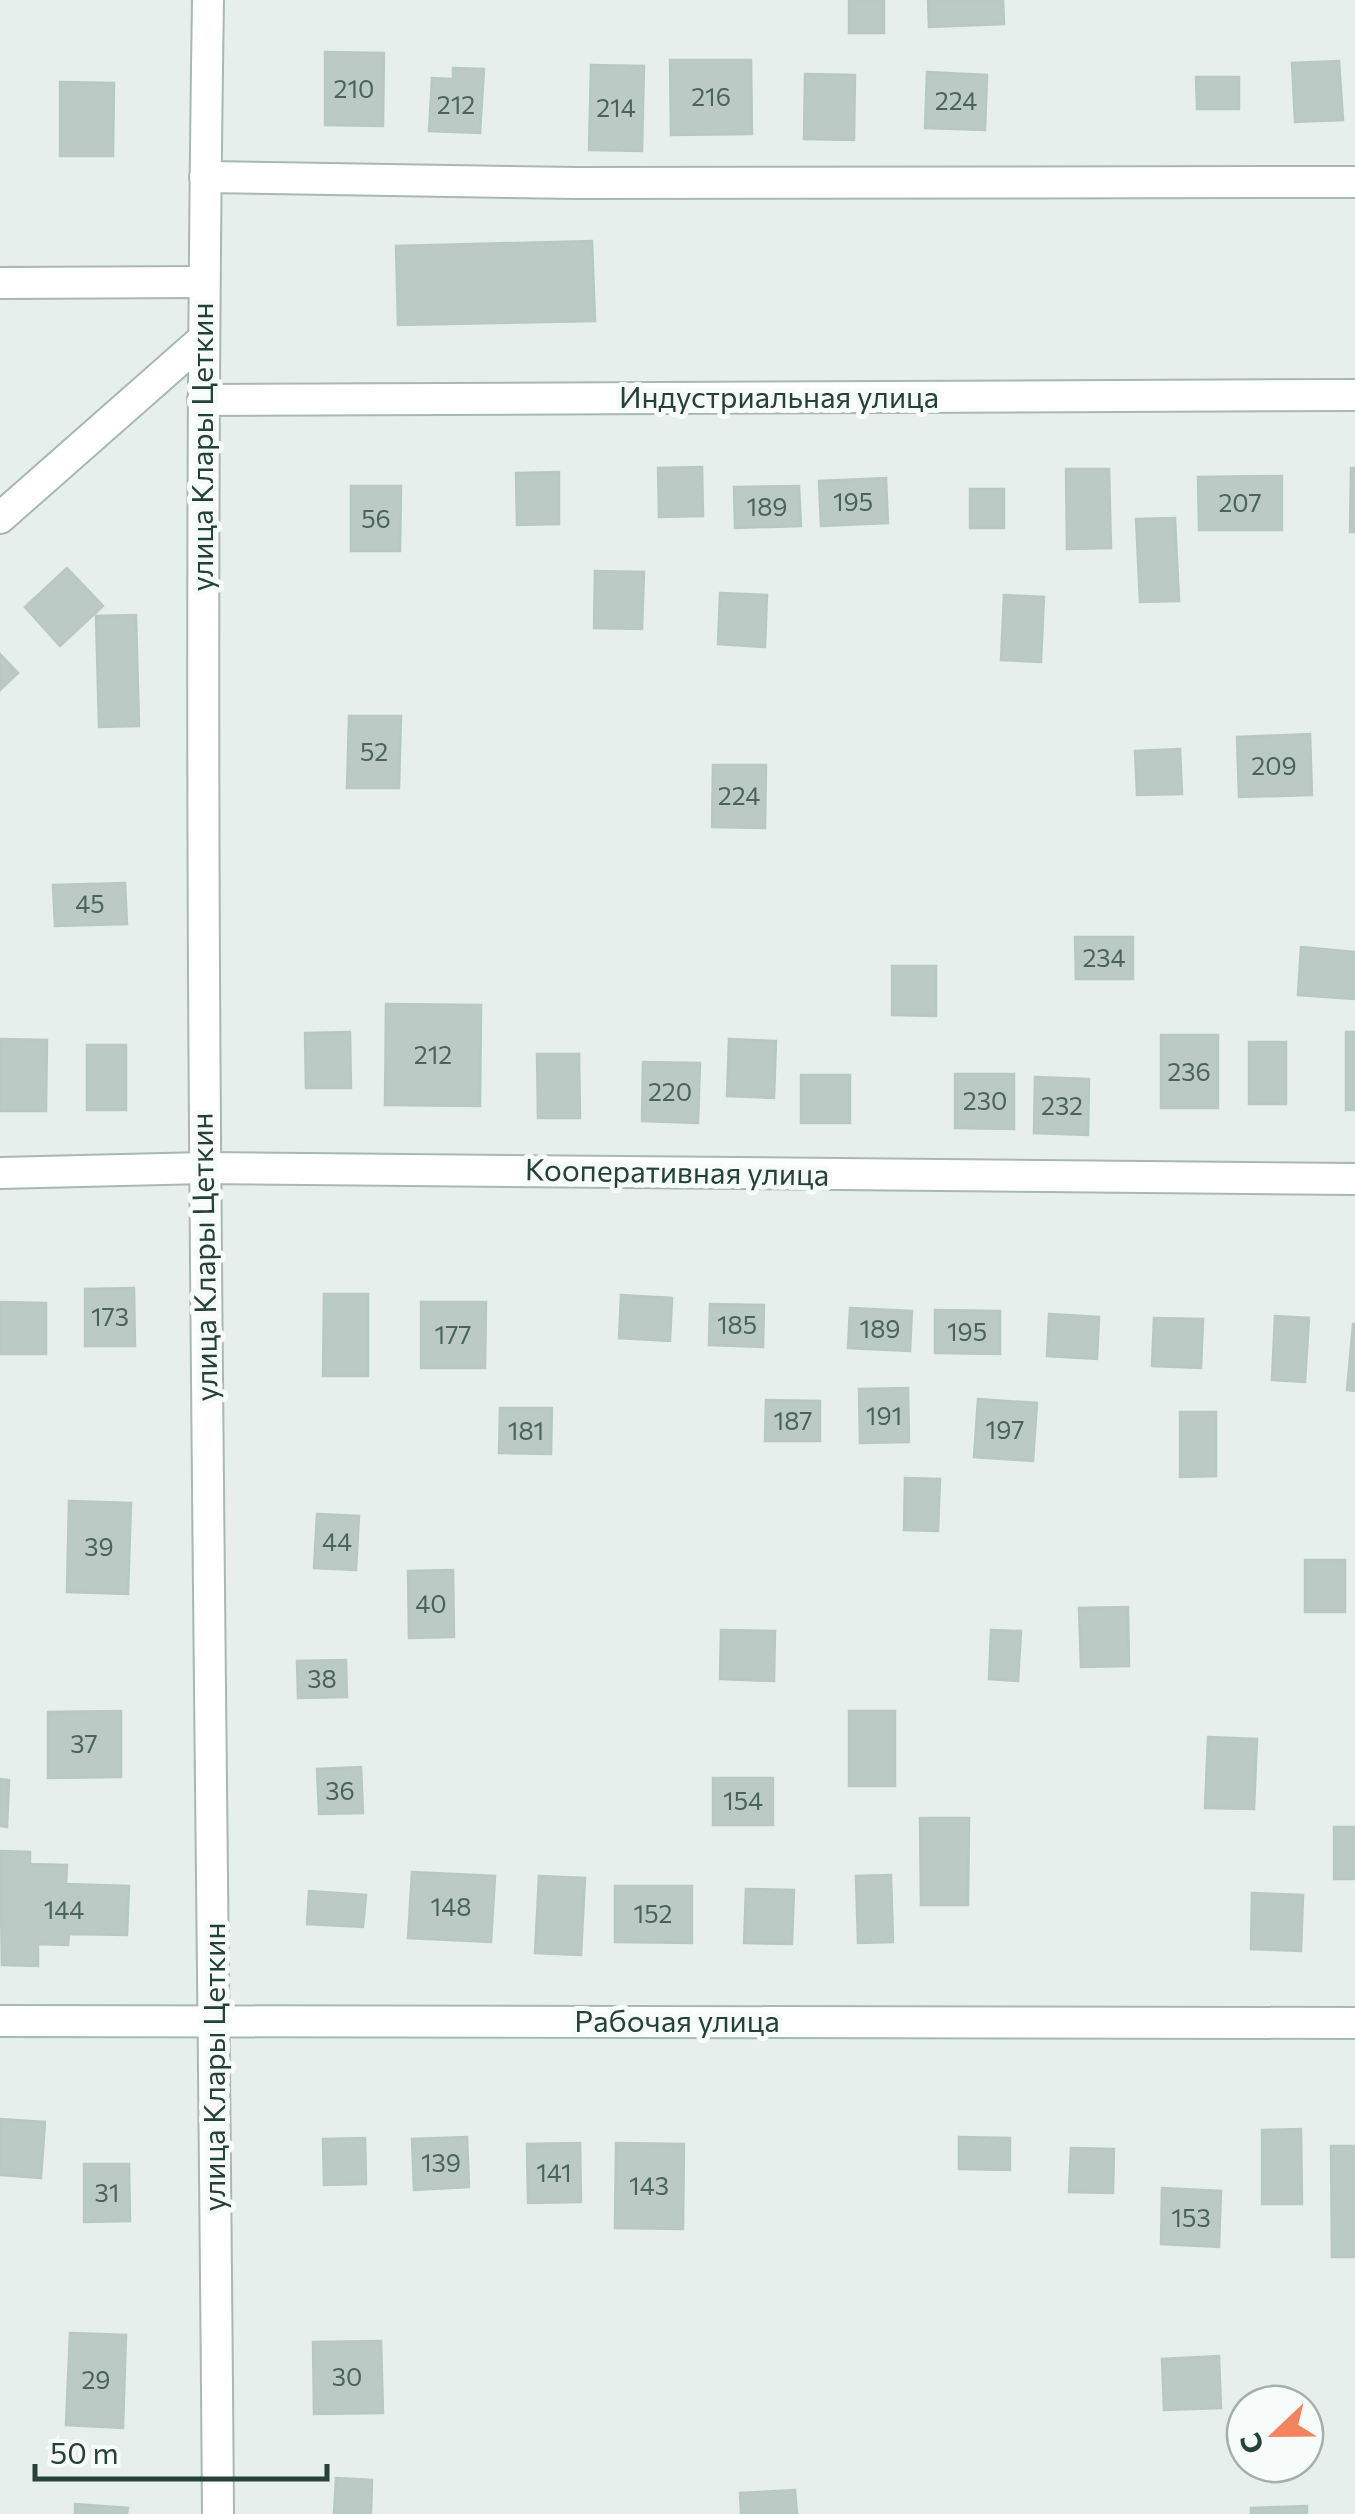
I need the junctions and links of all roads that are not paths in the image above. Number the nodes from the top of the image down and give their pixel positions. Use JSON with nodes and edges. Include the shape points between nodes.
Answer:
{"nodes":[{"id":1,"x":208,"y":0,"type":"edge"},
{"id":2,"x":205,"y":176,"type":"junction"},
{"id":3,"x":1355,"y":182,"type":"edge"},
{"id":4,"x":204,"y":282,"type":"junction"},
{"id":5,"x":0,"y":283,"type":"edge"},
{"id":6,"x":200,"y":341,"type":"junction"},
{"id":7,"x":1355,"y":396,"type":"edge"},
{"id":8,"x":202,"y":400,"type":"junction"},
{"id":9,"x":0,"y":518,"type":"edge"},
{"id":10,"x":204,"y":1168,"type":"junction"},
{"id":11,"x":0,"y":1173,"type":"edge"},
{"id":12,"x":1355,"y":1179,"type":"edge"},
{"id":13,"x":0,"y":2021,"type":"edge"},
{"id":14,"x":215,"y":2022,"type":"junction"},
{"id":15,"x":1355,"y":2023,"type":"edge"},
{"id":16,"x":218,"y":2514,"type":"edge"}],
"edges":[{"from":1,"to":2,"type":"street","name":"улица Клары Цеткин"},
{"from":2,"to":3,"type":"street","via":[[577,183]]},
{"from":2,"to":4,"type":"street","name":"улица Клары Цеткин"},
{"from":4,"to":5,"type":"street"},
{"from":4,"to":6,"type":"street","name":"улица Клары Цеткин"},
{"from":6,"to":8,"type":"street","name":"улица Клары Цеткин"},
{"from":6,"to":9,"type":"street"},
{"from":7,"to":8,"type":"street","name":"Индустриальная улица"},
{"from":8,"to":10,"type":"street","name":"улица Клары Цеткин"},
{"from":10,"to":11,"type":"street","name":"Кооперативная улица"},
{"from":10,"to":12,"type":"street","name":"Кооперативная улица"},
{"from":10,"to":14,"type":"street","name":"улица Клары Цеткин"},
{"from":13,"to":14,"type":"street","name":"Рабочая улица"},
{"from":14,"to":15,"type":"street","name":"Рабочая улица"},
{"from":14,"to":16,"type":"street","name":"улица Клары Цеткин"}]}
